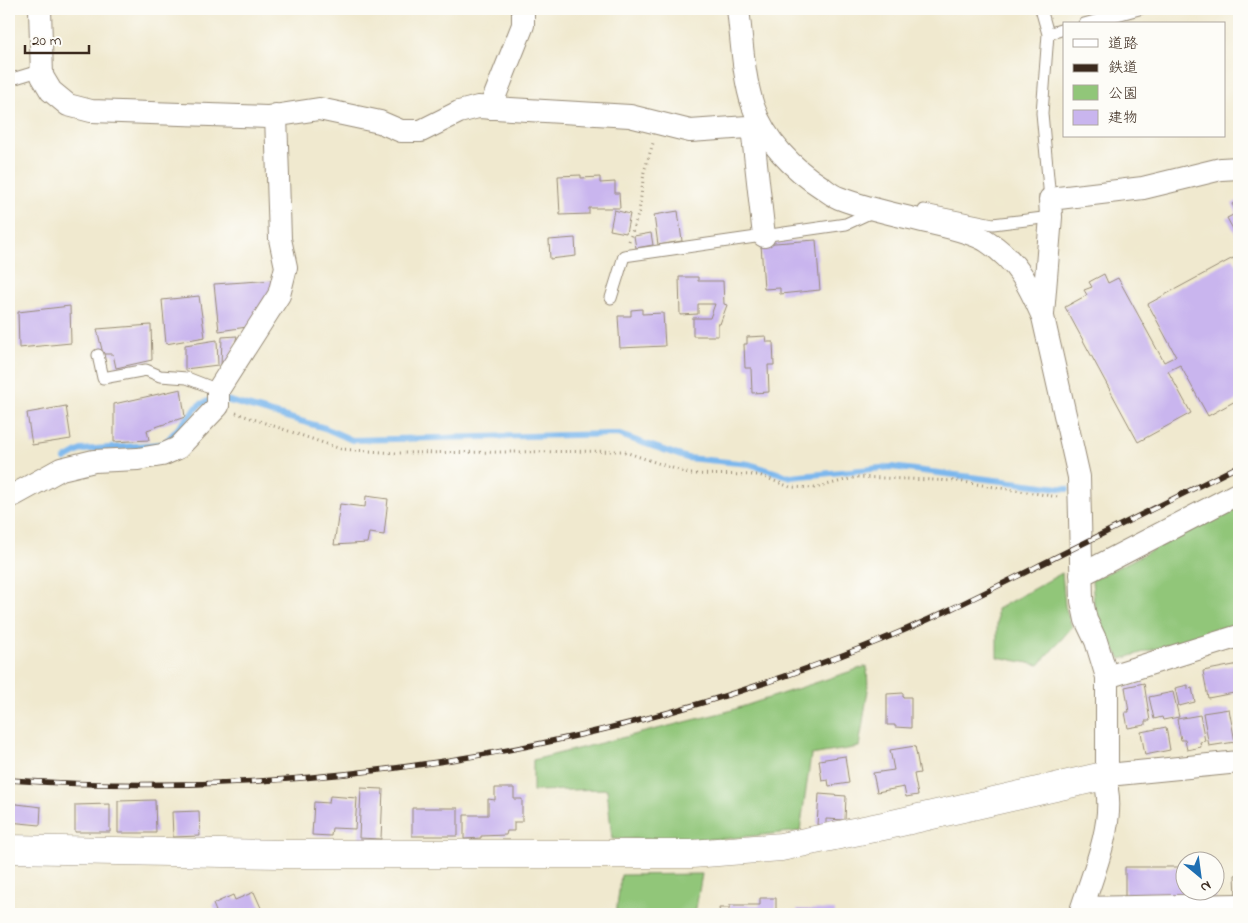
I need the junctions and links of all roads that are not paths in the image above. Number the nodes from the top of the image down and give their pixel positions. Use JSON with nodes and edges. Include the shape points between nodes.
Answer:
{"nodes":[{"id":1,"x":40,"y":9,"type":"edge"},
{"id":2,"x":523,"y":9,"type":"edge"},
{"id":3,"x":738,"y":9,"type":"edge"},
{"id":4,"x":1041,"y":9,"type":"edge"},
{"id":5,"x":1139,"y":9,"type":"edge"},
{"id":6,"x":1091,"y":22,"type":"edge"},
{"id":7,"x":1063,"y":29,"type":"edge"},
{"id":8,"x":1048,"y":34,"type":"junction"},
{"id":9,"x":42,"y":70,"type":"junction"},
{"id":10,"x":9,"y":80,"type":"edge"},
{"id":11,"x":490,"y":108,"type":"junction"},
{"id":12,"x":276,"y":115,"type":"junction"},
{"id":13,"x":757,"y":127,"type":"junction"},
{"id":14,"x":1239,"y":168,"type":"edge"},
{"id":15,"x":1050,"y":208,"type":"junction"},
{"id":16,"x":877,"y":210,"type":"junction"},
{"id":17,"x":764,"y":236,"type":"junction"},
{"id":18,"x":611,"y":298,"type":"dead end"},
{"id":19,"x":1043,"y":317,"type":"junction"},
{"id":20,"x":98,"y":355,"type":"dead end"},
{"id":21,"x":218,"y":398,"type":"junction"},
{"id":22,"x":1239,"y":493,"type":"edge"},
{"id":23,"x":9,"y":495,"type":"edge"},
{"id":24,"x":1081,"y":574,"type":"junction"},
{"id":25,"x":1239,"y":636,"type":"edge"},
{"id":26,"x":1107,"y":677,"type":"junction"},
{"id":27,"x":1239,"y":762,"type":"edge"},
{"id":28,"x":1108,"y":774,"type":"junction"},
{"id":29,"x":9,"y":849,"type":"edge"},
{"id":30,"x":1239,"y":905,"type":"edge"},
{"id":31,"x":1081,"y":911,"type":"edge"}],
"edges":[{"from":1,"to":9,"type":"street"},
{"from":2,"to":11,"type":"street","via":[[523,25]]},
{"from":3,"to":13,"type":"street","via":[[746,75]]},
{"from":4,"to":8,"type":"lane"},
{"from":5,"to":6,"type":"lane"},
{"from":7,"to":8,"type":"lane"},
{"from":8,"to":15,"type":"lane","via":[[1042,113]]},
{"from":9,"to":10,"type":"lane"},
{"from":9,"to":12,"type":"street","via":[[51,91],[68,105],[91,111]]},
{"from":11,"to":12,"type":"street","via":[[478,107],[459,112],[420,131],[401,131],[380,122],[319,109]]},
{"from":11,"to":13,"type":"street","via":[[630,116],[690,131]]},
{"from":12,"to":21,"type":"street","via":[[280,239],[286,267],[279,295]]},
{"from":13,"to":16,"type":"street","via":[[802,174],[838,198]]},
{"from":13,"to":17,"type":"street"},
{"from":14,"to":15,"type":"street","via":[[1222,169]]},
{"from":15,"to":16,"type":"lane","via":[[993,224],[905,207]]},
{"from":15,"to":19,"type":"street"},
{"from":16,"to":17,"type":"lane","via":[[846,224]]},
{"from":16,"to":19,"type":"street","via":[[955,229],[987,241],[1017,267]]},
{"from":17,"to":18,"type":"lane","via":[[624,256]]},
{"from":19,"to":24,"type":"street","via":[[1079,477]]},
{"from":20,"to":21,"type":"lane","via":[[103,378],[146,370],[160,376],[188,378]]},
{"from":21,"to":23,"type":"street","via":[[178,448],[162,455],[61,469]]},
{"from":22,"to":24,"type":"street"},
{"from":24,"to":26,"type":"street","via":[[1086,620]]},
{"from":25,"to":26,"type":"street"},
{"from":26,"to":28,"type":"street"},
{"from":27,"to":28,"type":"street"},
{"from":28,"to":29,"type":"street","via":[[888,826],[781,847],[692,854],[282,854]]},
{"from":28,"to":31,"type":"street","via":[[1109,800],[1104,839]]},
{"from":30,"to":31,"type":"street"}]}
